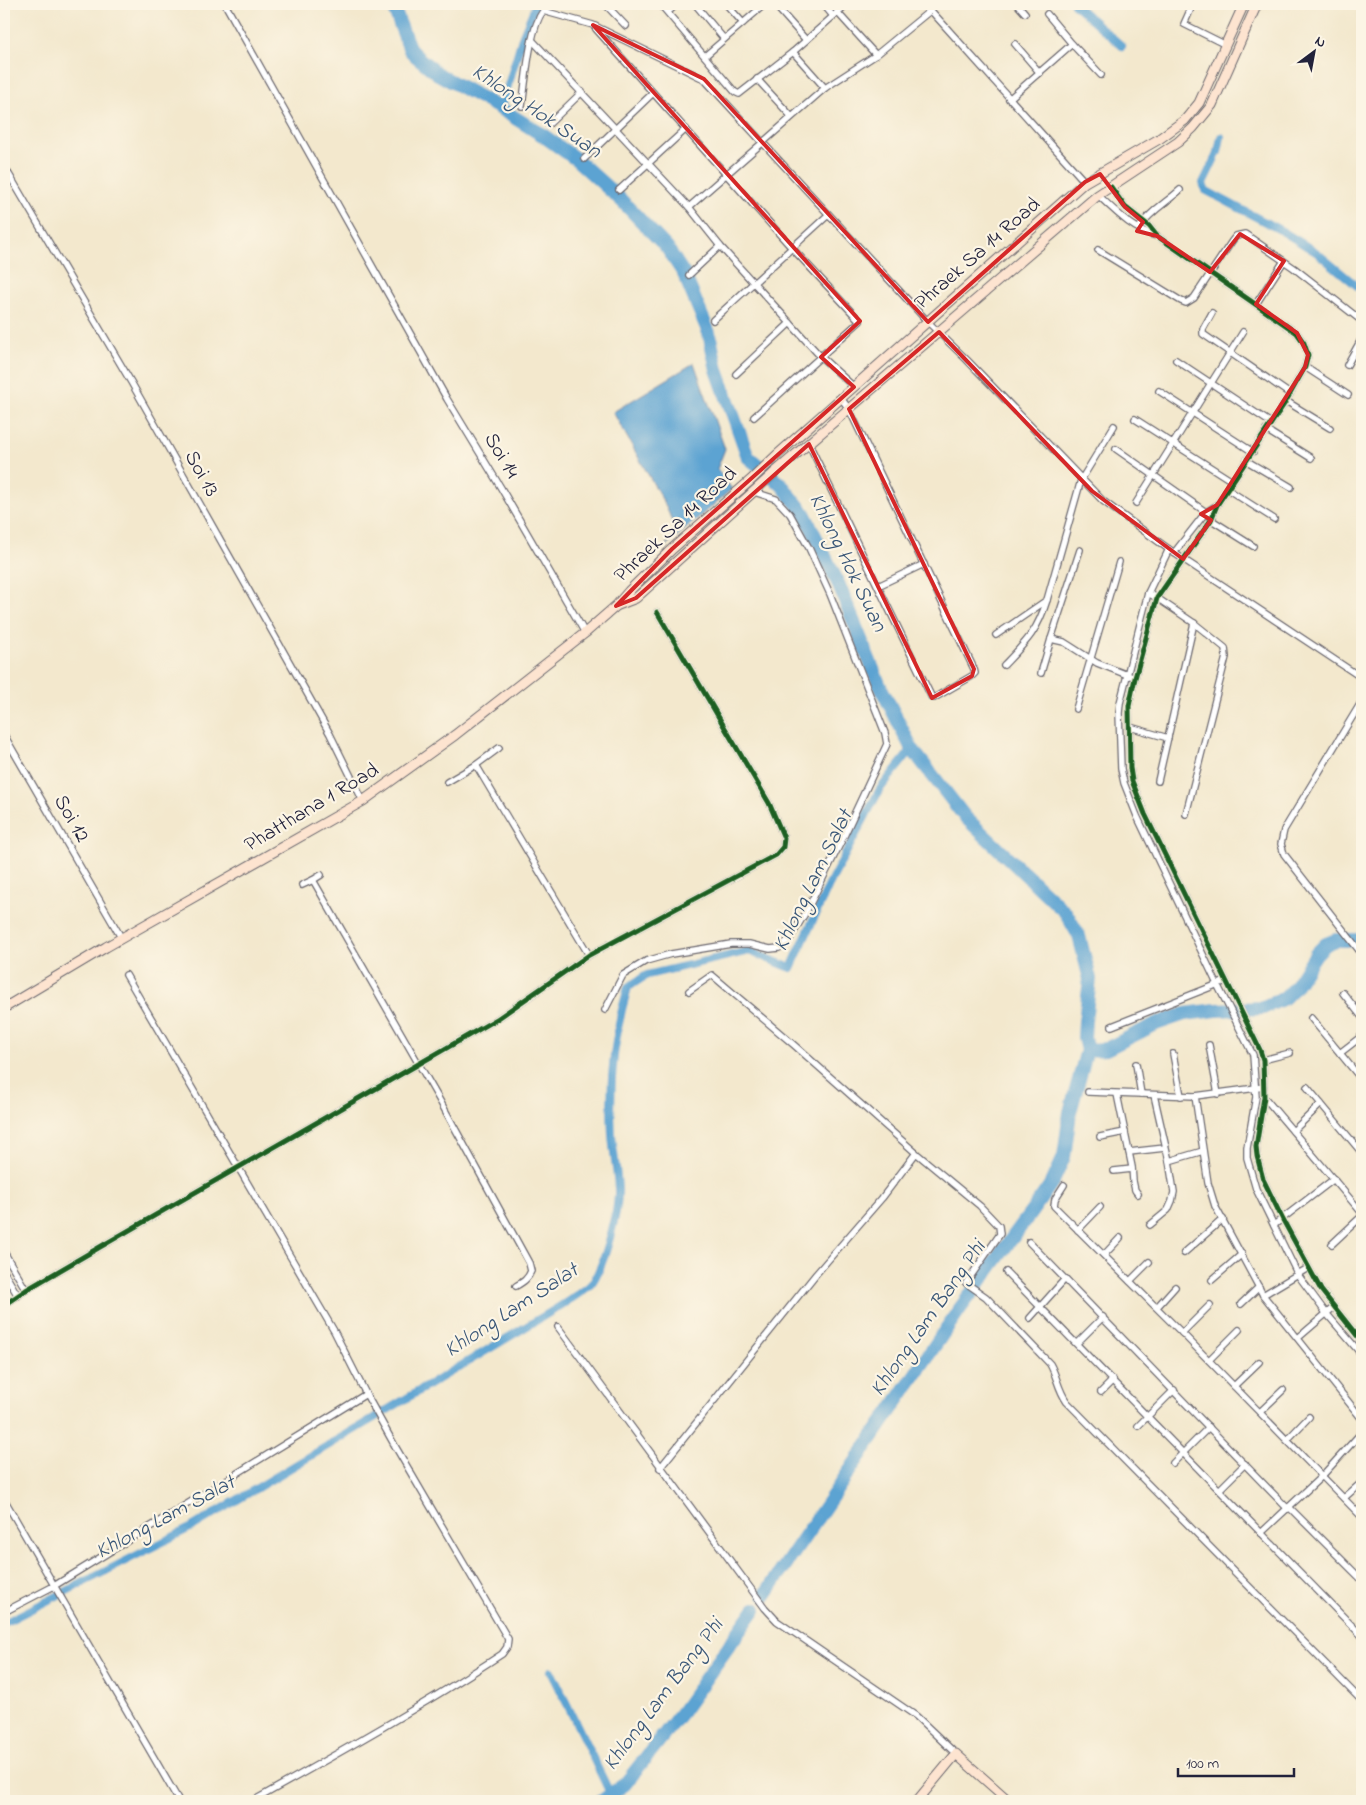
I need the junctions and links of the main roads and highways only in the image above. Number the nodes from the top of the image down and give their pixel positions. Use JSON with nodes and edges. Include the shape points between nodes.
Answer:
{"nodes":[{"id":1,"x":1244,"y":4,"type":"edge"},
{"id":2,"x":1257,"y":4,"type":"edge"},
{"id":3,"x":1100,"y":174,"type":"junction"},
{"id":4,"x":1111,"y":187,"type":"junction"},
{"id":5,"x":1072,"y":194,"type":"junction"},
{"id":6,"x":1084,"y":207,"type":"junction"},
{"id":7,"x":616,"y":606,"type":"junction"},
{"id":8,"x":4,"y":1008,"type":"edge"},
{"id":9,"x":918,"y":1801,"type":"edge"},
{"id":10,"x":1009,"y":1801,"type":"edge"}],
"edges":[{"from":1,"to":3,"type":"main road","name":"Phraek Sa 14 Road","via":[[1199,103],[1185,120]]},
{"from":2,"to":4,"type":"main road","name":"Phraek Sa 14 Road","via":[[1212,105],[1178,142]]},
{"from":3,"to":4,"type":"main road"},
{"from":3,"to":5,"type":"main road","name":"Phraek Sa 14 Road"},
{"from":4,"to":6,"type":"main road","name":"Phraek Sa 14 Road"},
{"from":5,"to":6,"type":"main road"},
{"from":5,"to":7,"type":"main road","name":"Phraek Sa 14 Road","via":[[672,549]]},
{"from":6,"to":7,"type":"main road","name":"Phraek Sa 14 Road","via":[[808,444],[636,598]]},
{"from":7,"to":8,"type":"main road","name":"Phatthana 1 Road","via":[[455,736],[364,801]]},
{"from":9,"to":10,"type":"main road","via":[[956,1754]]}]}
